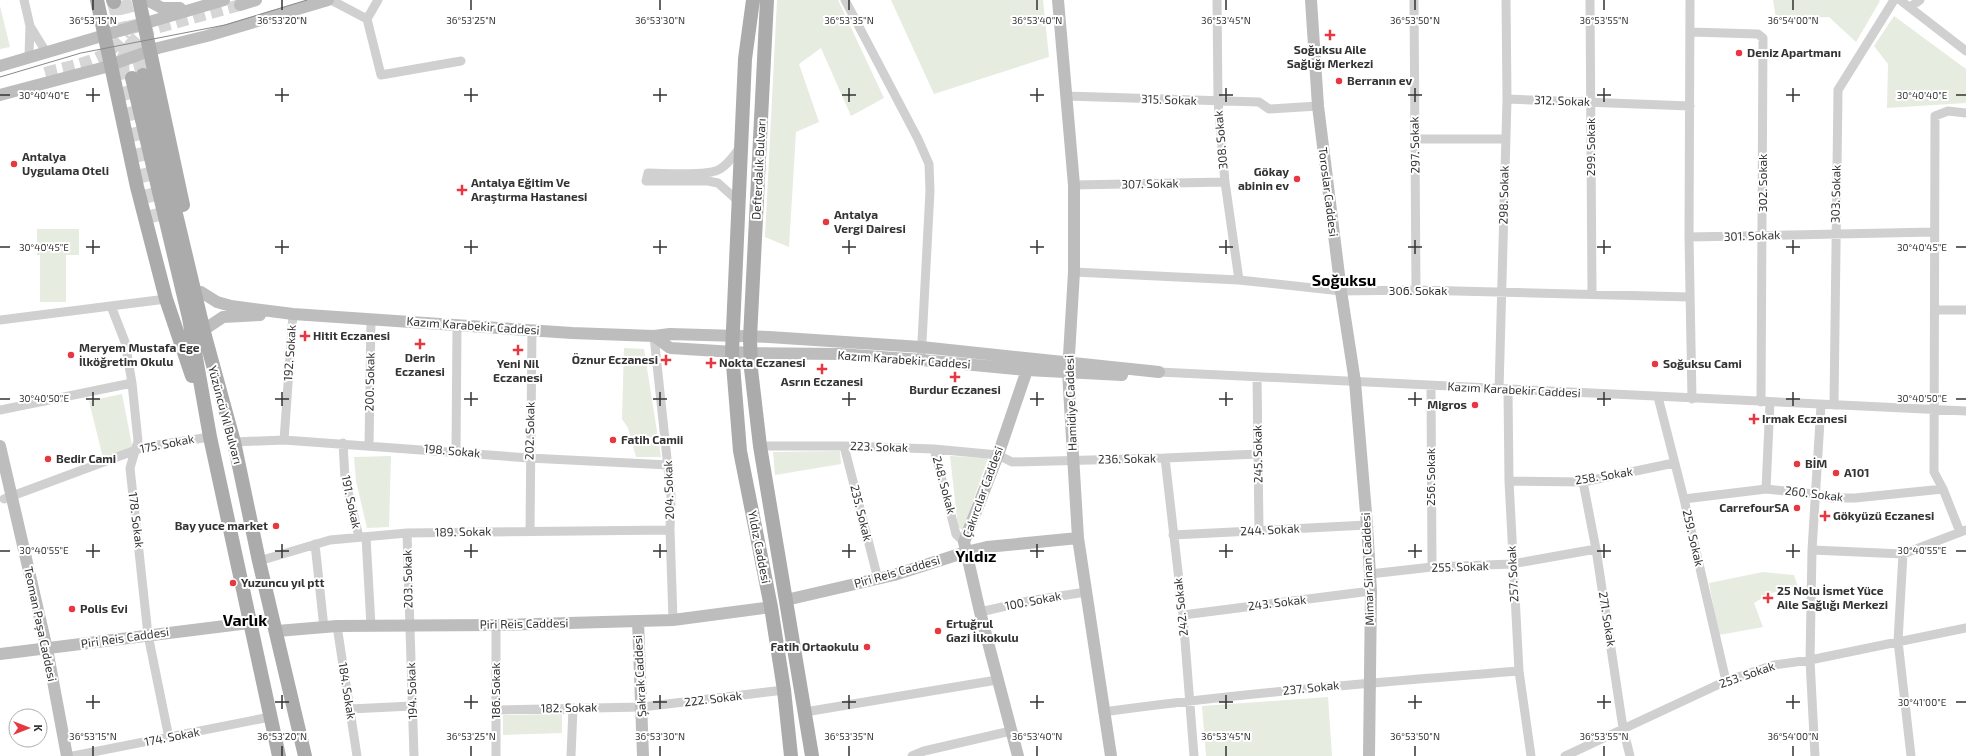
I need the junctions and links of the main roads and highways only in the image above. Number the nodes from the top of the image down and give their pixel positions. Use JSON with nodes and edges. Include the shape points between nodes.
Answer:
{"nodes":[{"id":1,"x":98,"y":0,"type":"edge"},
{"id":2,"x":139,"y":0,"type":"edge"},
{"id":3,"x":753,"y":0,"type":"edge"},
{"id":4,"x":767,"y":0,"type":"edge"},
{"id":5,"x":156,"y":222,"type":"tunnel mouth"},
{"id":6,"x":734,"y":337,"type":"joint"},
{"id":7,"x":750,"y":338,"type":"joint"},
{"id":8,"x":226,"y":417,"type":"junction"},
{"id":9,"x":207,"y":422,"type":"junction"},
{"id":10,"x":279,"y":756,"type":"edge"},
{"id":11,"x":305,"y":756,"type":"edge"},
{"id":12,"x":791,"y":756,"type":"edge"},
{"id":13,"x":812,"y":756,"type":"edge"}],
"edges":[{"from":1,"to":9,"type":"main road","via":[[137,187],[166,299]]},
{"from":2,"to":8,"type":"main road"},
{"from":3,"to":6,"type":"main road","name":"Defterdalık Bulvarı","via":[[745,59]]},
{"from":4,"to":7,"type":"main road","name":"Defterdalık Bulvarı"},
{"from":5,"to":9,"type":"main road"},
{"from":6,"to":12,"type":"main road","name":"Yıldız Caddesi","via":[[732,352],[740,451],[771,607]]},
{"from":7,"to":13,"type":"main road","name":"Yıldız Caddesi","via":[[760,446]]},
{"from":8,"to":9,"type":"main road","name":"Yüzüncü Yıl Bulvarı","via":[[138,76],[189,318]]},
{"from":8,"to":11,"type":"main road","name":"Yüzüncü Yıl Bulvarı","via":[[234,442]]},
{"from":9,"to":10,"type":"main road","name":"Yüzüncü Yıl Bulvarı"}]}
